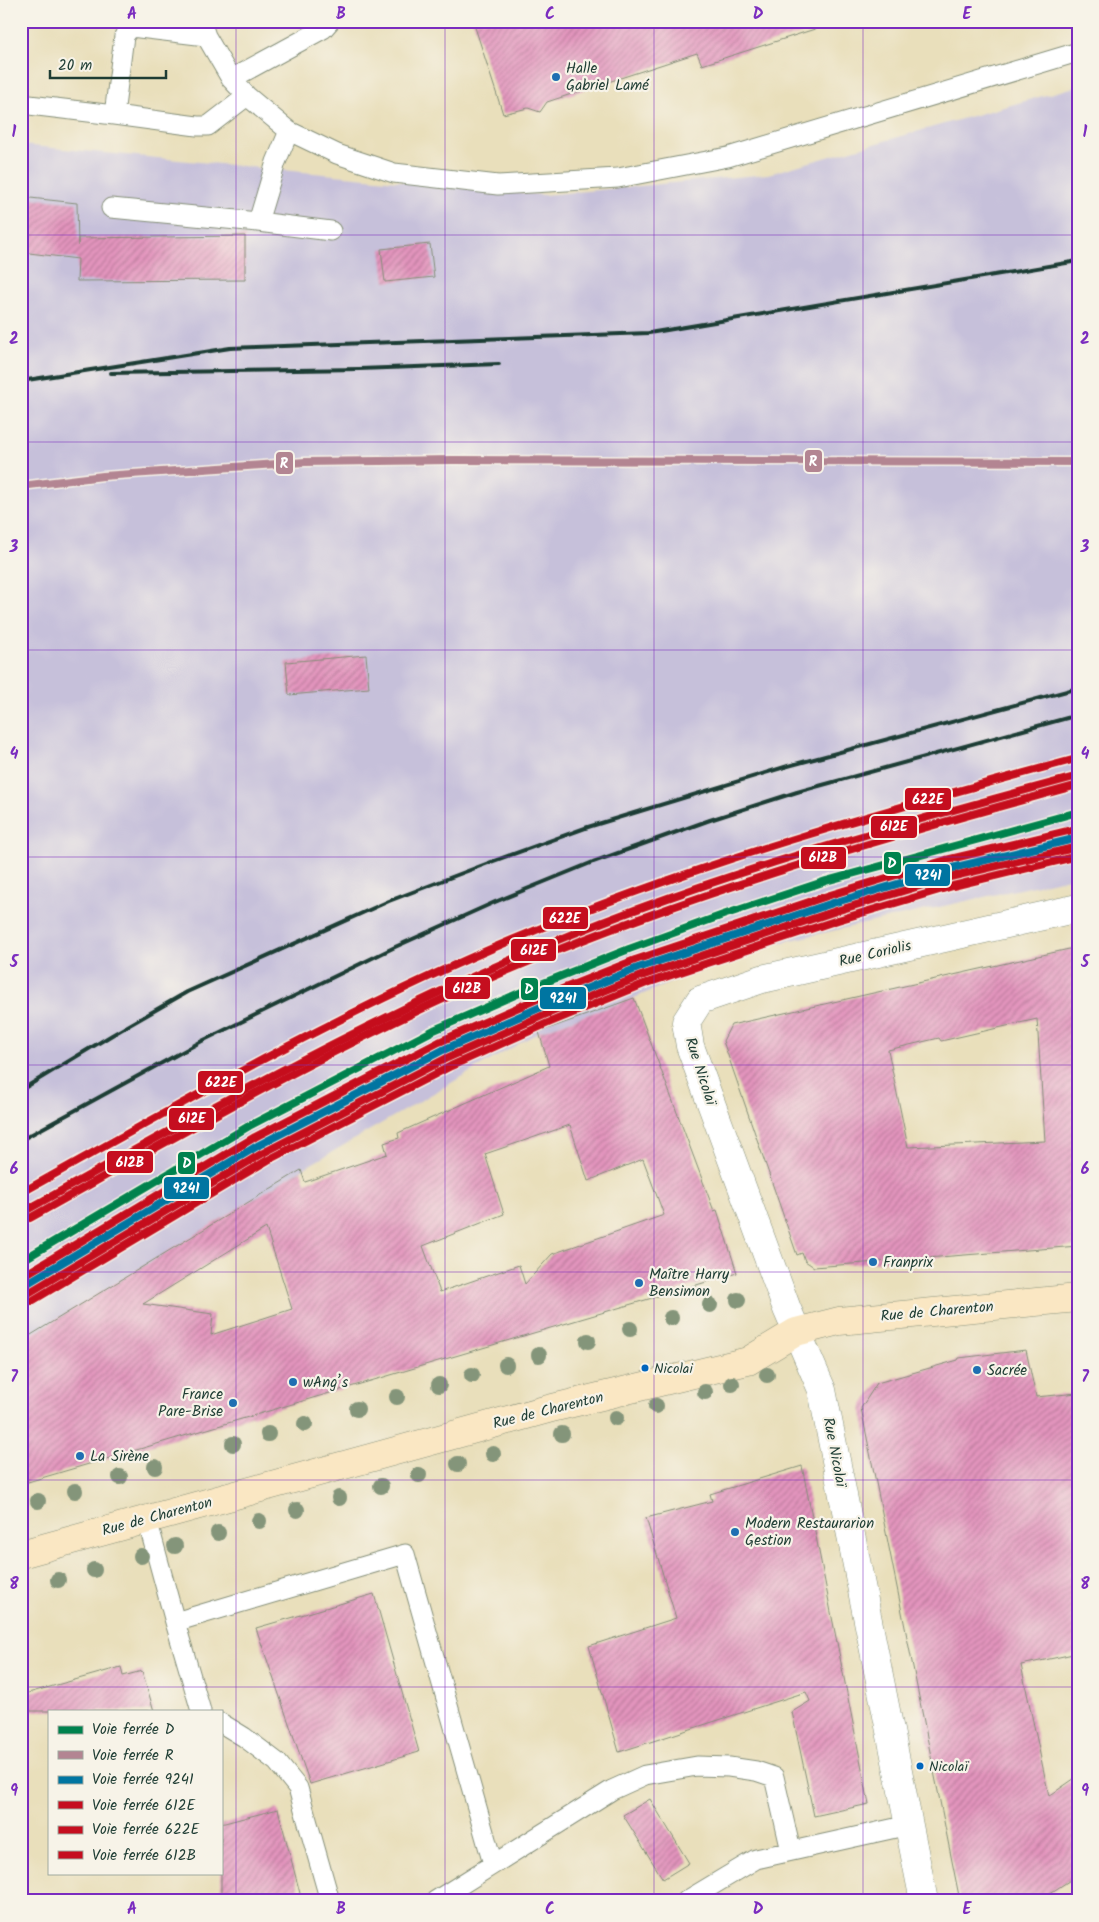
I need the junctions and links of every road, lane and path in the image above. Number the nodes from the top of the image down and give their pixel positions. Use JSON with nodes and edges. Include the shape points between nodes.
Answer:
{"nodes":[{"id":1,"x":330,"y":21,"type":"edge"},
{"id":2,"x":204,"y":29,"type":"edge"},
{"id":3,"x":1078,"y":52,"type":"edge"},
{"id":4,"x":231,"y":79,"type":"junction"},
{"id":5,"x":247,"y":96,"type":"junction"},
{"id":6,"x":21,"y":104,"type":"edge"},
{"id":7,"x":114,"y":116,"type":"junction"},
{"id":8,"x":289,"y":131,"type":"junction"},
{"id":9,"x":111,"y":208,"type":"dead end"},
{"id":10,"x":258,"y":222,"type":"junction"},
{"id":11,"x":330,"y":231,"type":"dead end"},
{"id":12,"x":1078,"y":908,"type":"edge"},
{"id":13,"x":686,"y":1022,"type":"joint"},
{"id":14,"x":1078,"y":1298,"type":"edge"},
{"id":15,"x":796,"y":1332,"type":"junction"},
{"id":16,"x":147,"y":1519,"type":"junction"},
{"id":17,"x":21,"y":1554,"type":"edge"},
{"id":18,"x":175,"y":1622,"type":"junction"},
{"id":19,"x":201,"y":1710,"type":"edge"},
{"id":20,"x":222,"y":1725,"type":"edge"},
{"id":21,"x":909,"y":1825,"type":"junction"},
{"id":22,"x":791,"y":1851,"type":"junction"},
{"id":23,"x":493,"y":1864,"type":"junction"},
{"id":24,"x":330,"y":1901,"type":"edge"},
{"id":25,"x":435,"y":1901,"type":"edge"},
{"id":26,"x":686,"y":1901,"type":"edge"},
{"id":27,"x":924,"y":1901,"type":"edge"}],
"edges":[{"from":1,"to":4,"type":"lane","via":[[323,30]]},
{"from":2,"to":4,"type":"lane"},
{"from":2,"to":7,"type":"lane","via":[[131,27],[124,36]]},
{"from":3,"to":8,"type":"lane","via":[[728,157],[618,178],[498,185],[394,173],[337,154]]},
{"from":4,"to":5,"type":"lane"},
{"from":5,"to":7,"type":"lane","via":[[208,126]]},
{"from":5,"to":8,"type":"lane"},
{"from":6,"to":7,"type":"lane"},
{"from":8,"to":10,"type":"lane"},
{"from":9,"to":10,"type":"lane"},
{"from":10,"to":11,"type":"lane"},
{"from":12,"to":13,"type":"street","name":"Rue Coriolis","via":[[762,979],[700,1000]]},
{"from":13,"to":15,"type":"street","name":"Rue Nicolaï","via":[[690,1046]]},
{"from":14,"to":15,"type":"main road","name":"Rue de Charenton","via":[[839,1321]]},
{"from":15,"to":16,"type":"main road","name":"Rue de Charenton","via":[[748,1361],[548,1409]]},
{"from":15,"to":21,"type":"street","name":"Rue Nicolaï","via":[[822,1390]]},
{"from":16,"to":17,"type":"main road","name":"Rue de Charenton"},
{"from":16,"to":18,"type":"lane"},
{"from":18,"to":19,"type":"lane"},
{"from":18,"to":23,"type":"lane","via":[[405,1554]]},
{"from":20,"to":24,"type":"lane","via":[[277,1762],[298,1788]]},
{"from":21,"to":22,"type":"lane"},
{"from":21,"to":27,"type":"street","name":"Rue Nicolaï"},
{"from":22,"to":23,"type":"lane","via":[[774,1777],[729,1767],[698,1766],[645,1775],[612,1790]]},
{"from":22,"to":26,"type":"lane","via":[[756,1859]]},
{"from":23,"to":25,"type":"lane"}]}
